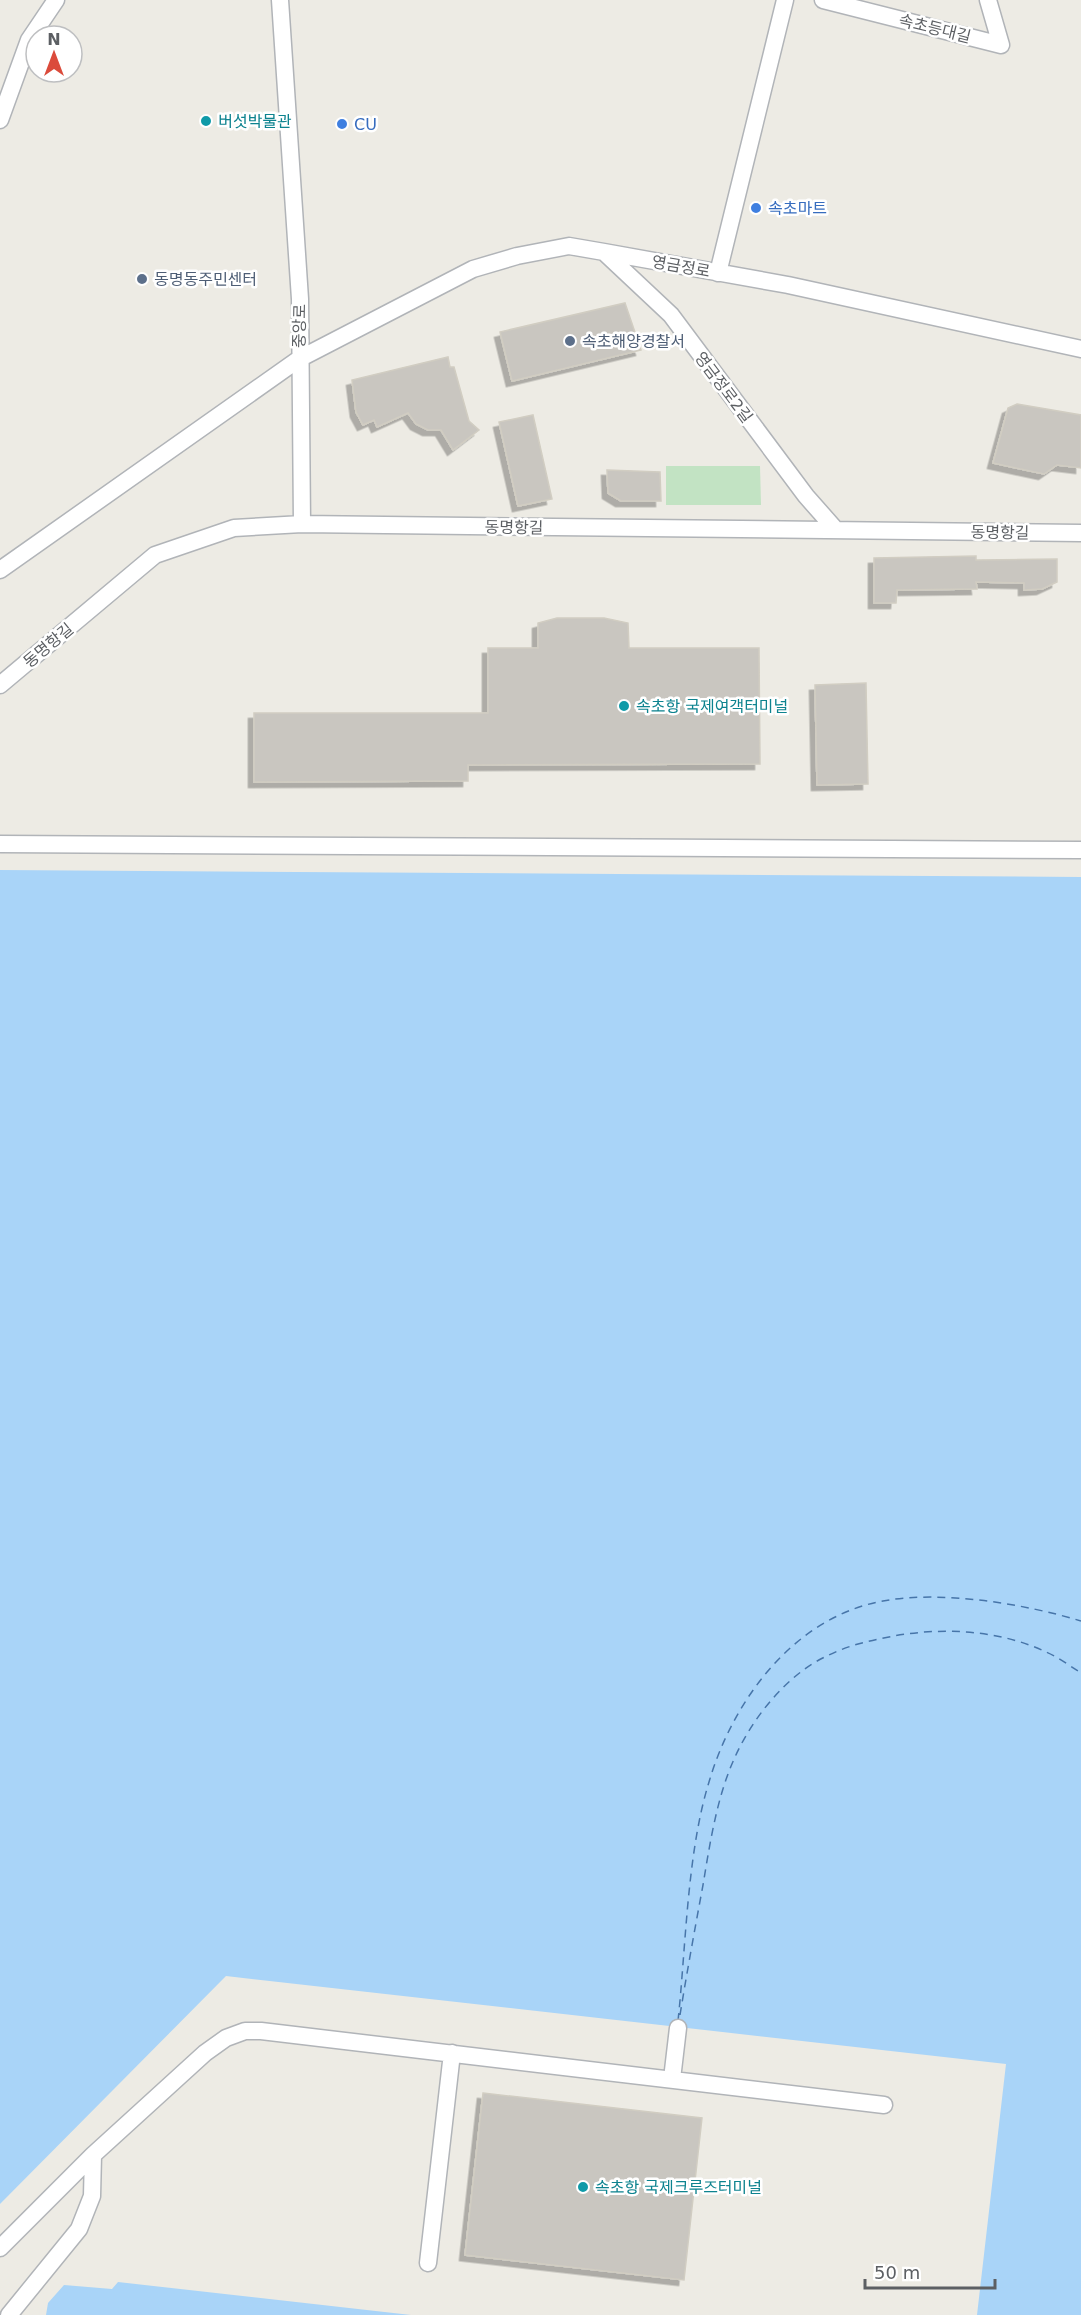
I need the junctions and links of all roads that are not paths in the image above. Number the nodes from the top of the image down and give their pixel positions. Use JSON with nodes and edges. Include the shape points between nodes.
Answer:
{"nodes":[{"id":1,"x":56,"y":0,"type":"edge"},
{"id":2,"x":280,"y":0,"type":"edge"},
{"id":3,"x":785,"y":0,"type":"edge"},
{"id":4,"x":823,"y":0,"type":"edge"},
{"id":5,"x":988,"y":0,"type":"edge"},
{"id":6,"x":0,"y":120,"type":"edge"},
{"id":7,"x":604,"y":252,"type":"junction"},
{"id":8,"x":718,"y":273,"type":"junction"},
{"id":9,"x":1081,"y":349,"type":"edge"},
{"id":10,"x":299,"y":359,"type":"junction"},
{"id":11,"x":302,"y":524,"type":"junction"},
{"id":12,"x":836,"y":530,"type":"junction"},
{"id":13,"x":1081,"y":533,"type":"edge"},
{"id":14,"x":0,"y":570,"type":"edge"},
{"id":15,"x":0,"y":685,"type":"edge"},
{"id":16,"x":0,"y":844,"type":"edge"},
{"id":17,"x":1081,"y":850,"type":"edge"},
{"id":18,"x":678,"y":2028,"type":"dead end"},
{"id":19,"x":452,"y":2053,"type":"junction"},
{"id":20,"x":672,"y":2079,"type":"junction"},
{"id":21,"x":884,"y":2105,"type":"dead end"},
{"id":22,"x":93,"y":2155,"type":"junction"},
{"id":23,"x":0,"y":2248,"type":"edge"},
{"id":24,"x":428,"y":2263,"type":"dead end"},
{"id":25,"x":9,"y":2315,"type":"edge"}],
"edges":[{"from":1,"to":6,"type":"street","via":[[29,40]]},
{"from":2,"to":10,"type":"street","name":"중앙로","via":[[300,299]]},
{"from":3,"to":8,"type":"street"},
{"from":4,"to":5,"type":"street","name":"속초등대길","via":[[1001,45]]},
{"from":7,"to":8,"type":"street","name":"영금정로"},
{"from":7,"to":10,"type":"street","name":"영금정로","via":[[568,246],[473,269]]},
{"from":7,"to":12,"type":"street","name":"영금정로2길","via":[[671,315],[806,496]]},
{"from":8,"to":9,"type":"street","name":"영금정로"},
{"from":10,"to":11,"type":"street"},
{"from":10,"to":14,"type":"street","name":"중앙로"},
{"from":11,"to":12,"type":"street","name":"동명항길"},
{"from":11,"to":15,"type":"street","name":"동명항길","via":[[234,528],[156,555]]},
{"from":12,"to":13,"type":"street","name":"동명항길"},
{"from":16,"to":17,"type":"street"},
{"from":18,"to":20,"type":"street"},
{"from":19,"to":20,"type":"street"},
{"from":19,"to":22,"type":"street","via":[[244,2031],[205,2053]]},
{"from":19,"to":24,"type":"street"},
{"from":20,"to":21,"type":"street"},
{"from":22,"to":23,"type":"street"},
{"from":22,"to":25,"type":"street","via":[[92,2196],[79,2229]]}]}
